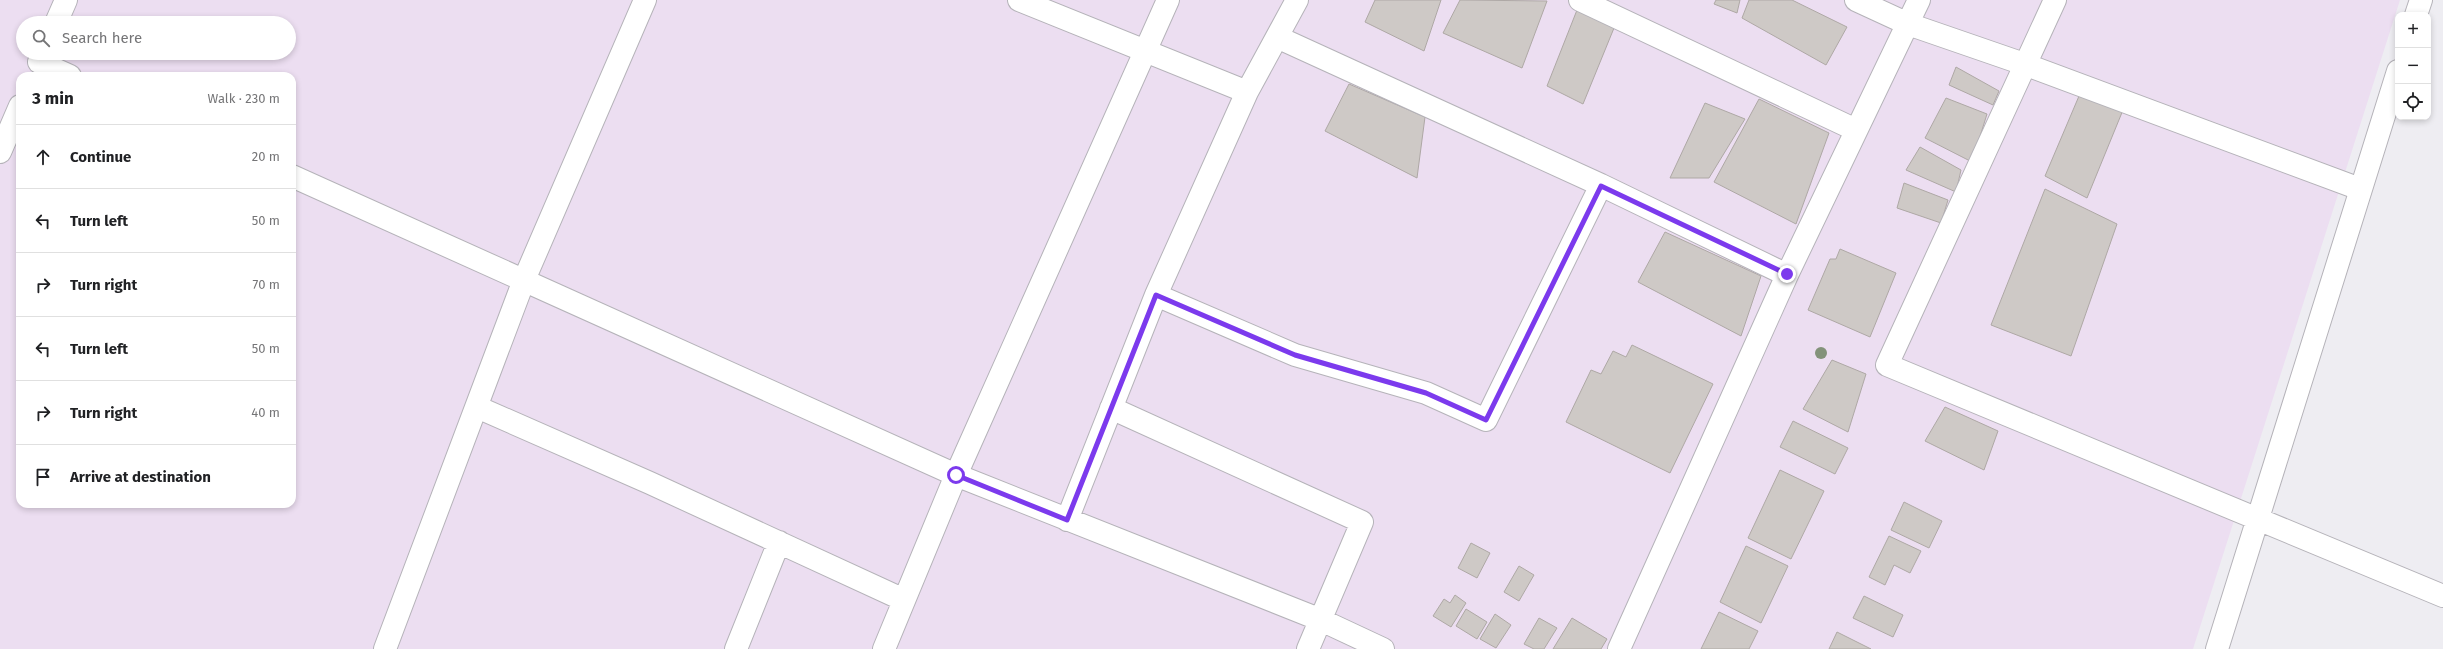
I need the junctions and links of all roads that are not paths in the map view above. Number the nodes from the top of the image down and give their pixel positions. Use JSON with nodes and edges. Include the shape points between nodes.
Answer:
{"nodes":[{"id":1,"x":66,"y":0,"type":"edge"},
{"id":2,"x":646,"y":0,"type":"edge"},
{"id":3,"x":1019,"y":0,"type":"edge"},
{"id":4,"x":1168,"y":0,"type":"edge"},
{"id":5,"x":1297,"y":0,"type":"edge"},
{"id":6,"x":1580,"y":0,"type":"edge"},
{"id":7,"x":1856,"y":0,"type":"edge"},
{"id":8,"x":1919,"y":0,"type":"edge"},
{"id":9,"x":2055,"y":0,"type":"edge"},
{"id":10,"x":2421,"y":0,"type":"edge"},
{"id":11,"x":2417,"y":12,"type":"edge"},
{"id":12,"x":59,"y":16,"type":"edge"},
{"id":13,"x":1908,"y":24,"type":"junction"},
{"id":14,"x":1277,"y":37,"type":"junction"},
{"id":15,"x":1143,"y":51,"type":"junction"},
{"id":16,"x":38,"y":64,"type":"edge"},
{"id":17,"x":2024,"y":64,"type":"junction"},
{"id":18,"x":59,"y":72,"type":"edge"},
{"id":19,"x":2395,"y":80,"type":"edge"},
{"id":20,"x":1247,"y":92,"type":"junction"},
{"id":21,"x":16,"y":115,"type":"edge"},
{"id":22,"x":1856,"y":130,"type":"junction"},
{"id":23,"x":0,"y":152,"type":"edge"},
{"id":24,"x":296,"y":178,"type":"edge"},
{"id":25,"x":1601,"y":186,"type":"junction"},
{"id":26,"x":2360,"y":190,"type":"junction"},
{"id":27,"x":1787,"y":274,"type":"junction"},
{"id":28,"x":524,"y":280,"type":"junction"},
{"id":29,"x":1156,"y":295,"type":"junction"},
{"id":30,"x":477,"y":407,"type":"junction"},
{"id":31,"x":1111,"y":408,"type":"junction"},
{"id":32,"x":956,"y":475,"type":"junction"},
{"id":33,"x":2259,"y":519,"type":"junction"},
{"id":34,"x":1067,"y":520,"type":"junction"},
{"id":35,"x":779,"y":542,"type":"junction"},
{"id":36,"x":2443,"y":596,"type":"edge"},
{"id":37,"x":904,"y":600,"type":"junction"},
{"id":38,"x":1321,"y":620,"type":"junction"},
{"id":39,"x":385,"y":649,"type":"edge"},
{"id":40,"x":736,"y":649,"type":"edge"},
{"id":41,"x":884,"y":649,"type":"edge"},
{"id":42,"x":1308,"y":649,"type":"edge"},
{"id":43,"x":1383,"y":649,"type":"edge"},
{"id":44,"x":1619,"y":649,"type":"edge"},
{"id":45,"x":2217,"y":649,"type":"edge"}],
"edges":[{"from":1,"to":12,"type":"street"},
{"from":2,"to":28,"type":"street"},
{"from":3,"to":15,"type":"street"},
{"from":4,"to":15,"type":"street"},
{"from":5,"to":14,"type":"street"},
{"from":6,"to":22,"type":"street"},
{"from":7,"to":13,"type":"street"},
{"from":8,"to":13,"type":"street"},
{"from":9,"to":17,"type":"street"},
{"from":10,"to":11,"type":"street"},
{"from":13,"to":17,"type":"street"},
{"from":13,"to":22,"type":"street"},
{"from":14,"to":20,"type":"street"},
{"from":14,"to":25,"type":"street"},
{"from":15,"to":20,"type":"street"},
{"from":15,"to":32,"type":"street"},
{"from":16,"to":18,"type":"street"},
{"from":17,"to":26,"type":"street"},
{"from":17,"to":33,"type":"street","via":[[1887,365]]},
{"from":19,"to":26,"type":"street"},
{"from":20,"to":29,"type":"street"},
{"from":21,"to":23,"type":"street"},
{"from":22,"to":27,"type":"street"},
{"from":24,"to":28,"type":"street"},
{"from":25,"to":27,"type":"street"},
{"from":25,"to":29,"type":"street","via":[[1486,420],[1426,393],[1295,355]]},
{"from":26,"to":33,"type":"street"},
{"from":27,"to":44,"type":"street"},
{"from":28,"to":30,"type":"street"},
{"from":28,"to":32,"type":"street"},
{"from":29,"to":31,"type":"street"},
{"from":30,"to":35,"type":"street"},
{"from":30,"to":39,"type":"street"},
{"from":31,"to":34,"type":"street"},
{"from":31,"to":38,"type":"street","via":[[1362,522]]},
{"from":32,"to":34,"type":"street"},
{"from":32,"to":37,"type":"street"},
{"from":33,"to":36,"type":"street"},
{"from":33,"to":45,"type":"street"},
{"from":34,"to":38,"type":"street"},
{"from":35,"to":37,"type":"street"},
{"from":35,"to":40,"type":"street"},
{"from":37,"to":41,"type":"street"},
{"from":38,"to":42,"type":"street"},
{"from":38,"to":43,"type":"street"}]}
